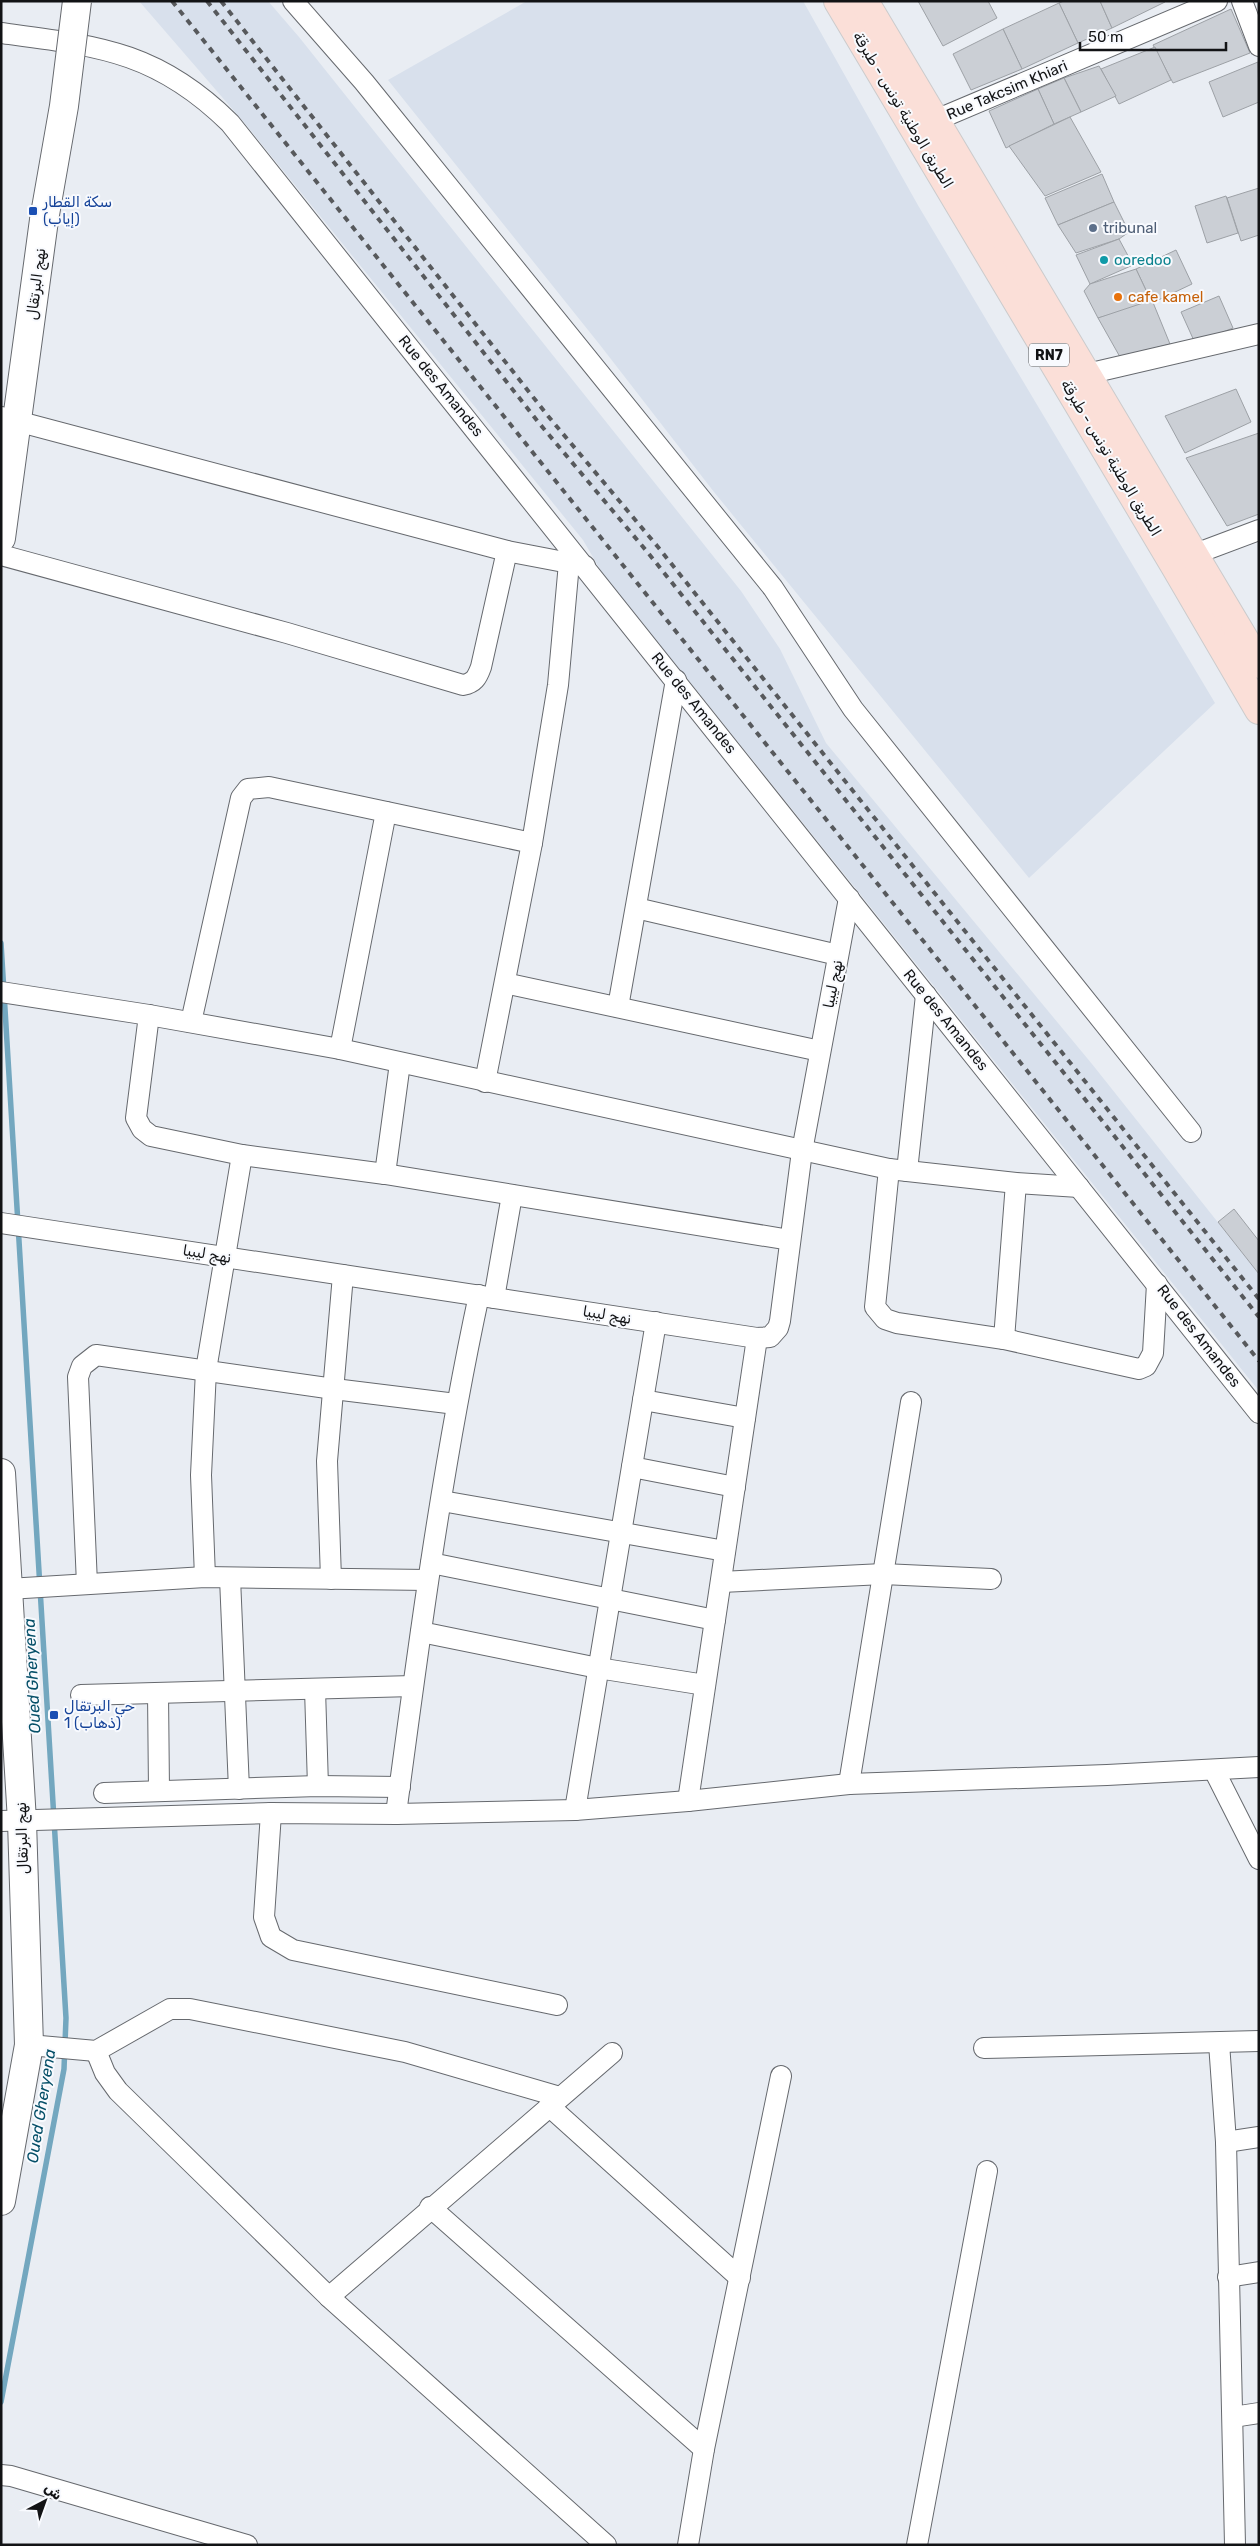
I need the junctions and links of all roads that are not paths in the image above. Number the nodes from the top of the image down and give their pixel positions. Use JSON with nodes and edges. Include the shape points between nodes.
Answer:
{"nodes":[{"id":1,"x":77,"y":1,"type":"edge"},
{"id":2,"x":293,"y":1,"type":"edge"},
{"id":3,"x":838,"y":1,"type":"edge"},
{"id":4,"x":864,"y":1,"type":"edge"},
{"id":5,"x":1217,"y":1,"type":"edge"},
{"id":6,"x":1242,"y":1,"type":"edge"},
{"id":7,"x":1,"y":33,"type":"edge"},
{"id":8,"x":1257,"y":36,"type":"edge"},
{"id":9,"x":936,"y":120,"type":"junction"},
{"id":10,"x":1259,"y":334,"type":"edge"},
{"id":11,"x":1087,"y":374,"type":"junction"},
{"id":12,"x":9,"y":419,"type":"edge"},
{"id":13,"x":1259,"y":530,"type":"edge"},
{"id":14,"x":1,"y":538,"type":"edge"},
{"id":15,"x":507,"y":551,"type":"junction"},
{"id":16,"x":1195,"y":554,"type":"junction"},
{"id":17,"x":1,"y":555,"type":"edge"},
{"id":18,"x":577,"y":564,"type":"junction"},
{"id":19,"x":1259,"y":664,"type":"edge"},
{"id":20,"x":676,"y":680,"type":"junction"},
{"id":21,"x":1259,"y":710,"type":"edge"},
{"id":22,"x":386,"y":812,"type":"junction"},
{"id":23,"x":532,"y":843,"type":"junction"},
{"id":24,"x":849,"y":898,"type":"junction"},
{"id":25,"x":636,"y":908,"type":"junction"},
{"id":26,"x":838,"y":955,"type":"junction"},
{"id":27,"x":505,"y":983,"type":"junction"},
{"id":28,"x":8,"y":993,"type":"edge"},
{"id":29,"x":926,"y":995,"type":"junction"},
{"id":30,"x":618,"y":1007,"type":"junction"},
{"id":31,"x":149,"y":1015,"type":"junction"},
{"id":32,"x":191,"y":1022,"type":"junction"},
{"id":33,"x":340,"y":1049,"type":"junction"},
{"id":34,"x":820,"y":1051,"type":"junction"},
{"id":35,"x":400,"y":1063,"type":"junction"},
{"id":36,"x":485,"y":1082,"type":"junction"},
{"id":37,"x":1191,"y":1132,"type":"dead end"},
{"id":38,"x":802,"y":1151,"type":"junction"},
{"id":39,"x":242,"y":1155,"type":"junction"},
{"id":40,"x":898,"y":1170,"type":"junction"},
{"id":41,"x":385,"y":1174,"type":"junction"},
{"id":42,"x":1016,"y":1183,"type":"junction"},
{"id":43,"x":1079,"y":1186,"type":"junction"},
{"id":44,"x":512,"y":1195,"type":"junction"},
{"id":45,"x":1,"y":1223,"type":"edge"},
{"id":46,"x":790,"y":1240,"type":"junction"},
{"id":47,"x":225,"y":1256,"type":"junction"},
{"id":48,"x":343,"y":1275,"type":"junction"},
{"id":49,"x":1157,"y":1284,"type":"junction"},
{"id":50,"x":487,"y":1297,"type":"junction"},
{"id":51,"x":656,"y":1322,"type":"junction"},
{"id":52,"x":757,"y":1338,"type":"junction"},
{"id":53,"x":1004,"y":1339,"type":"junction"},
{"id":54,"x":206,"y":1370,"type":"junction"},
{"id":55,"x":334,"y":1389,"type":"junction"},
{"id":56,"x":643,"y":1400,"type":"junction"},
{"id":57,"x":911,"y":1402,"type":"dead end"},
{"id":58,"x":456,"y":1404,"type":"junction"},
{"id":59,"x":1259,"y":1412,"type":"edge"},
{"id":60,"x":745,"y":1418,"type":"junction"},
{"id":61,"x":632,"y":1466,"type":"junction"},
{"id":62,"x":1,"y":1473,"type":"edge"},
{"id":63,"x":735,"y":1487,"type":"junction"},
{"id":64,"x":442,"y":1500,"type":"junction"},
{"id":65,"x":620,"y":1532,"type":"junction"},
{"id":66,"x":725,"y":1551,"type":"junction"},
{"id":67,"x":429,"y":1571,"type":"junction"},
{"id":68,"x":882,"y":1574,"type":"junction"},
{"id":69,"x":205,"y":1578,"type":"junction"},
{"id":70,"x":230,"y":1578,"type":"junction"},
{"id":71,"x":331,"y":1579,"type":"junction"},
{"id":72,"x":991,"y":1579,"type":"dead end"},
{"id":73,"x":721,"y":1582,"type":"junction"},
{"id":74,"x":80,"y":1585,"type":"junction"},
{"id":75,"x":18,"y":1589,"type":"junction"},
{"id":76,"x":609,"y":1598,"type":"junction"},
{"id":77,"x":715,"y":1620,"type":"junction"},
{"id":78,"x":421,"y":1632,"type":"junction"},
{"id":79,"x":598,"y":1668,"type":"junction"},
{"id":80,"x":705,"y":1685,"type":"junction"},
{"id":81,"x":413,"y":1686,"type":"junction"},
{"id":82,"x":315,"y":1689,"type":"junction"},
{"id":83,"x":235,"y":1692,"type":"junction"},
{"id":84,"x":158,"y":1693,"type":"junction"},
{"id":85,"x":81,"y":1695,"type":"dead end"},
{"id":86,"x":9,"y":1747,"type":"edge"},
{"id":87,"x":1259,"y":1767,"type":"edge"},
{"id":88,"x":1214,"y":1770,"type":"junction"},
{"id":89,"x":849,"y":1784,"type":"junction"},
{"id":90,"x":318,"y":1786,"type":"junction"},
{"id":91,"x":400,"y":1786,"type":"junction"},
{"id":92,"x":239,"y":1789,"type":"junction"},
{"id":93,"x":159,"y":1790,"type":"junction"},
{"id":94,"x":104,"y":1793,"type":"dead end"},
{"id":95,"x":688,"y":1801,"type":"junction"},
{"id":96,"x":575,"y":1810,"type":"junction"},
{"id":97,"x":271,"y":1813,"type":"junction"},
{"id":98,"x":396,"y":1814,"type":"junction"},
{"id":99,"x":21,"y":1821,"type":"edge"},
{"id":100,"x":1259,"y":1859,"type":"edge"},
{"id":101,"x":557,"y":2005,"type":"dead end"},
{"id":102,"x":1259,"y":2041,"type":"edge"},
{"id":103,"x":1219,"y":2043,"type":"junction"},
{"id":104,"x":39,"y":2045,"type":"junction"},
{"id":105,"x":984,"y":2048,"type":"dead end"},
{"id":106,"x":92,"y":2051,"type":"junction"},
{"id":107,"x":612,"y":2053,"type":"dead end"},
{"id":108,"x":781,"y":2076,"type":"dead end"},
{"id":109,"x":555,"y":2101,"type":"junction"},
{"id":110,"x":1259,"y":2137,"type":"edge"},
{"id":111,"x":1226,"y":2142,"type":"junction"},
{"id":112,"x":987,"y":2171,"type":"dead end"},
{"id":113,"x":1,"y":2201,"type":"edge"},
{"id":114,"x":430,"y":2207,"type":"junction"},
{"id":115,"x":1259,"y":2272,"type":"edge"},
{"id":116,"x":1228,"y":2277,"type":"junction"},
{"id":117,"x":740,"y":2278,"type":"junction"},
{"id":118,"x":329,"y":2297,"type":"junction"},
{"id":119,"x":1259,"y":2413,"type":"edge"},
{"id":120,"x":1233,"y":2416,"type":"junction"},
{"id":121,"x":704,"y":2449,"type":"junction"},
{"id":122,"x":6,"y":2475,"type":"edge"},
{"id":123,"x":247,"y":2545,"type":"edge"},
{"id":124,"x":606,"y":2545,"type":"edge"},
{"id":125,"x":688,"y":2545,"type":"edge"},
{"id":126,"x":917,"y":2545,"type":"edge"},
{"id":127,"x":1235,"y":2545,"type":"edge"}],
"edges":[{"from":1,"to":12,"type":"street","name":"نهج البرتقال","bridge":true,"via":[[64,106]]},
{"from":2,"to":37,"type":"street","via":[[342,56],[767,580],[853,709]]},
{"from":3,"to":21,"type":"main road","name":"الطريق الوطنية تونس - طبرقة","number":"RN7"},
{"from":4,"to":9,"type":"main road","name":"الطريق الوطنية تونس - طبرقة","number":"RN7"},
{"from":5,"to":9,"type":"street","name":"Rue Takcsim Khiari"},
{"from":6,"to":8,"type":"street"},
{"from":7,"to":18,"type":"street","name":"Rue des Amandes","via":[[88,44],[130,56],[190,87],[230,123]]},
{"from":9,"to":11,"type":"main road","name":"الطريق الوطنية تونس - طبرقة","number":"RN7"},
{"from":10,"to":11,"type":"street"},
{"from":11,"to":16,"type":"main road","name":"الطريق الوطنية تونس - طبرقة","number":"RN7"},
{"from":12,"to":14,"type":"street","name":"نهج البرتقال"},
{"from":12,"to":15,"type":"street"},
{"from":13,"to":16,"type":"street"},
{"from":15,"to":17,"type":"street","via":[[481,667],[471,683],[463,685],[278,630]]},
{"from":15,"to":18,"type":"street"},
{"from":16,"to":19,"type":"main road","name":"الطريق الوطنية تونس - طبرقة","number":"RN7"},
{"from":18,"to":20,"type":"street","name":"Rue des Amandes"},
{"from":18,"to":23,"type":"street"},
{"from":20,"to":24,"type":"street","name":"Rue des Amandes"},
{"from":20,"to":25,"type":"street"},
{"from":22,"to":23,"type":"street"},
{"from":22,"to":32,"type":"street","via":[[269,787],[248,789],[241,798]]},
{"from":22,"to":33,"type":"street"},
{"from":23,"to":27,"type":"street"},
{"from":24,"to":26,"type":"street","name":"نهج ليبيا"},
{"from":24,"to":29,"type":"street","name":"Rue des Amandes"},
{"from":25,"to":26,"type":"street"},
{"from":25,"to":30,"type":"street"},
{"from":26,"to":34,"type":"street","name":"نهج ليبيا"},
{"from":27,"to":30,"type":"street"},
{"from":27,"to":36,"type":"street"},
{"from":28,"to":31,"type":"street"},
{"from":29,"to":40,"type":"street"},
{"from":29,"to":43,"type":"street","name":"Rue des Amandes"},
{"from":30,"to":34,"type":"street"},
{"from":31,"to":32,"type":"street"},
{"from":31,"to":39,"type":"street","via":[[136,1118],[142,1129],[161,1139]]},
{"from":32,"to":33,"type":"street"},
{"from":33,"to":35,"type":"street"},
{"from":34,"to":38,"type":"street","name":"نهج ليبيا"},
{"from":35,"to":36,"type":"street"},
{"from":35,"to":41,"type":"street"},
{"from":36,"to":38,"type":"street"},
{"from":38,"to":40,"type":"street"},
{"from":38,"to":46,"type":"street","name":"نهج ليبيا"},
{"from":39,"to":41,"type":"street"},
{"from":39,"to":47,"type":"street"},
{"from":40,"to":42,"type":"street"},
{"from":40,"to":53,"type":"street","via":[[875,1307],[878,1312],[885,1319],[897,1323]]},
{"from":41,"to":44,"type":"street"},
{"from":42,"to":43,"type":"street"},
{"from":42,"to":53,"type":"street"},
{"from":43,"to":49,"type":"street","name":"Rue des Amandes"},
{"from":44,"to":46,"type":"street"},
{"from":44,"to":50,"type":"street"},
{"from":45,"to":47,"type":"street","name":"نهج ليبيا"},
{"from":46,"to":52,"type":"street","name":"نهج ليبيا","via":[[778,1328],[770,1337]]},
{"from":47,"to":48,"type":"street","name":"نهج ليبيا"},
{"from":47,"to":54,"type":"street"},
{"from":48,"to":50,"type":"street","name":"نهج ليبيا"},
{"from":48,"to":55,"type":"street"},
{"from":49,"to":53,"type":"street","via":[[1153,1353],[1146,1366],[1139,1369]]},
{"from":49,"to":59,"type":"street","name":"Rue des Amandes"},
{"from":50,"to":51,"type":"street","name":"نهج ليبيا"},
{"from":50,"to":58,"type":"street"},
{"from":51,"to":52,"type":"street","name":"نهج ليبيا"},
{"from":51,"to":56,"type":"street"},
{"from":52,"to":60,"type":"street"},
{"from":54,"to":55,"type":"street"},
{"from":54,"to":69,"type":"street","via":[[201,1474]]},
{"from":54,"to":74,"type":"street","via":[[96,1355],[82,1366],[78,1377]]},
{"from":55,"to":58,"type":"street"},
{"from":55,"to":71,"type":"street","via":[[327,1461]]},
{"from":56,"to":60,"type":"street"},
{"from":56,"to":61,"type":"street"},
{"from":57,"to":68,"type":"street"},
{"from":58,"to":64,"type":"street"},
{"from":60,"to":63,"type":"street"},
{"from":61,"to":63,"type":"street"},
{"from":61,"to":65,"type":"street"},
{"from":62,"to":75,"type":"street","name":"نهج البرتقال"},
{"from":63,"to":66,"type":"street"},
{"from":64,"to":65,"type":"street"},
{"from":64,"to":67,"type":"street"},
{"from":65,"to":66,"type":"street"},
{"from":65,"to":76,"type":"street"},
{"from":66,"to":73,"type":"street"},
{"from":67,"to":71,"type":"street"},
{"from":67,"to":76,"type":"street"},
{"from":67,"to":78,"type":"street"},
{"from":68,"to":72,"type":"street"},
{"from":68,"to":73,"type":"street"},
{"from":68,"to":89,"type":"street"},
{"from":69,"to":70,"type":"street"},
{"from":69,"to":74,"type":"street"},
{"from":70,"to":71,"type":"street"},
{"from":70,"to":83,"type":"street"},
{"from":73,"to":77,"type":"street"},
{"from":74,"to":75,"type":"street"},
{"from":75,"to":86,"type":"street","name":"نهج البرتقال"},
{"from":76,"to":77,"type":"street"},
{"from":76,"to":79,"type":"street"},
{"from":77,"to":80,"type":"street"},
{"from":78,"to":79,"type":"street"},
{"from":78,"to":81,"type":"street"},
{"from":79,"to":80,"type":"street"},
{"from":79,"to":96,"type":"street"},
{"from":80,"to":95,"type":"street"},
{"from":81,"to":82,"type":"street"},
{"from":81,"to":91,"type":"street"},
{"from":82,"to":83,"type":"street"},
{"from":82,"to":90,"type":"street"},
{"from":83,"to":84,"type":"street"},
{"from":83,"to":92,"type":"street"},
{"from":84,"to":85,"type":"street"},
{"from":84,"to":93,"type":"street"},
{"from":86,"to":99,"type":"street","name":"نهج البرتقال"},
{"from":87,"to":88,"type":"street"},
{"from":88,"to":89,"type":"street"},
{"from":88,"to":100,"type":"street"},
{"from":89,"to":95,"type":"street"},
{"from":90,"to":91,"type":"street"},
{"from":90,"to":92,"type":"street"},
{"from":91,"to":98,"type":"street"},
{"from":92,"to":93,"type":"street"},
{"from":93,"to":94,"type":"street"},
{"from":95,"to":96,"type":"street"},
{"from":96,"to":98,"type":"street"},
{"from":97,"to":98,"type":"street"},
{"from":97,"to":99,"type":"street"},
{"from":97,"to":101,"type":"street","via":[[264,1917],[271,1937],[293,1950]]},
{"from":99,"to":104,"type":"street","name":"نهج البرتقال"},
{"from":102,"to":103,"type":"street"},
{"from":103,"to":105,"type":"street"},
{"from":103,"to":111,"type":"street"},
{"from":104,"to":106,"type":"street"},
{"from":104,"to":113,"type":"street","name":"نهج البرتقال"},
{"from":106,"to":109,"type":"street","via":[[170,2009],[190,2009],[404,2052]]},
{"from":106,"to":118,"type":"street","via":[[118,2090]]},
{"from":107,"to":109,"type":"street"},
{"from":108,"to":117,"type":"street"},
{"from":109,"to":114,"type":"street"},
{"from":109,"to":117,"type":"street"},
{"from":110,"to":111,"type":"street"},
{"from":111,"to":116,"type":"street"},
{"from":112,"to":126,"type":"street"},
{"from":114,"to":118,"type":"street"},
{"from":114,"to":121,"type":"street"},
{"from":115,"to":116,"type":"street"},
{"from":116,"to":120,"type":"street"},
{"from":117,"to":121,"type":"street"},
{"from":118,"to":124,"type":"street"},
{"from":119,"to":120,"type":"street"},
{"from":120,"to":127,"type":"street"},
{"from":121,"to":125,"type":"street"},
{"from":122,"to":123,"type":"street"}]}
